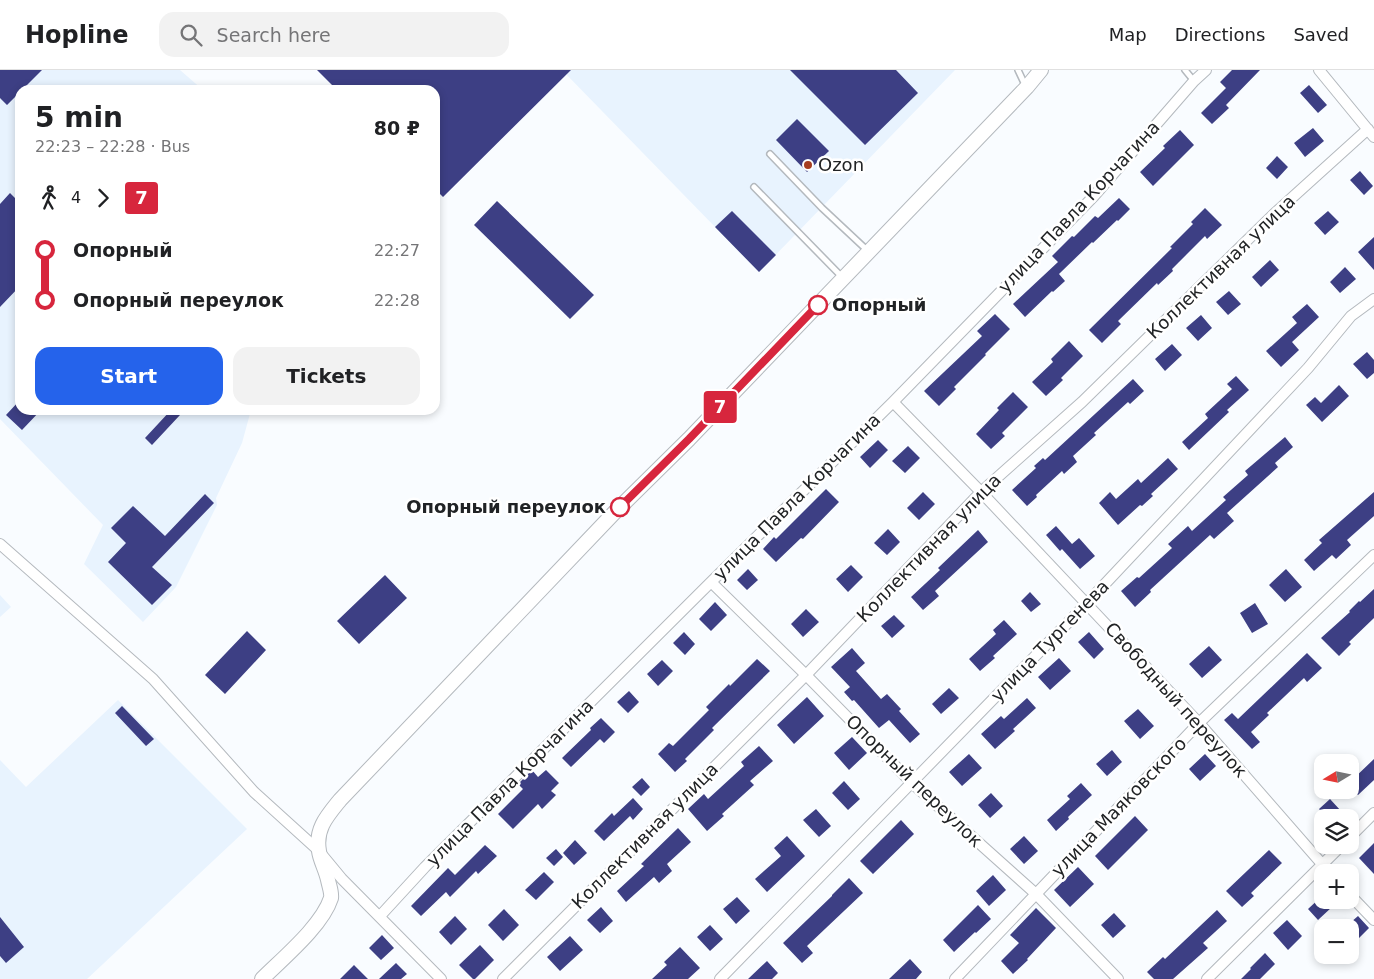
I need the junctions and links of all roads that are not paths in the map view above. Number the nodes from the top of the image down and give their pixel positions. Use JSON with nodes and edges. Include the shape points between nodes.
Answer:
{"nodes":[{"id":1,"x":1018,"y":70,"type":"edge"},
{"id":2,"x":1042,"y":70,"type":"edge"},
{"id":3,"x":1185,"y":70,"type":"edge"},
{"id":4,"x":1206,"y":70,"type":"edge"},
{"id":5,"x":1319,"y":70,"type":"edge"},
{"id":6,"x":1194,"y":81,"type":"junction"},
{"id":7,"x":1027,"y":87,"type":"junction"},
{"id":8,"x":1371,"y":133,"type":"edge"},
{"id":9,"x":770,"y":154,"type":"dead end"},
{"id":10,"x":754,"y":187,"type":"dead end"},
{"id":11,"x":869,"y":252,"type":"junction"},
{"id":12,"x":843,"y":278,"type":"junction"},
{"id":13,"x":1374,"y":299,"type":"edge"},
{"id":14,"x":893,"y":402,"type":"junction"},
{"id":15,"x":981,"y":492,"type":"junction"},
{"id":16,"x":0,"y":544,"type":"edge"},
{"id":17,"x":1374,"y":555,"type":"edge"},
{"id":18,"x":711,"y":582,"type":"junction"},
{"id":19,"x":1087,"y":603,"type":"junction"},
{"id":20,"x":806,"y":675,"type":"junction"},
{"id":21,"x":1199,"y":723,"type":"junction"},
{"id":22,"x":912,"y":783,"type":"junction"},
{"id":23,"x":1374,"y":813,"type":"edge"},
{"id":24,"x":1359,"y":828,"type":"edge"},
{"id":25,"x":318,"y":850,"type":"junction"},
{"id":26,"x":1321,"y":864,"type":"edge"},
{"id":27,"x":1314,"y":879,"type":"edge"},
{"id":28,"x":1036,"y":894,"type":"junction"},
{"id":29,"x":1359,"y":904,"type":"edge"},
{"id":30,"x":380,"y":916,"type":"junction"},
{"id":31,"x":1374,"y":920,"type":"edge"},
{"id":32,"x":262,"y":979,"type":"edge"},
{"id":33,"x":441,"y":979,"type":"edge"},
{"id":34,"x":503,"y":979,"type":"edge"},
{"id":35,"x":720,"y":979,"type":"edge"},
{"id":36,"x":955,"y":979,"type":"edge"},
{"id":37,"x":1118,"y":979,"type":"edge"},
{"id":38,"x":1207,"y":979,"type":"edge"}],
"edges":[{"from":1,"to":7,"type":"lane"},
{"from":2,"to":7,"type":"street"},
{"from":3,"to":6,"type":"lane"},
{"from":4,"to":6,"type":"street","name":"улица Павла Корчагина"},
{"from":5,"to":8,"type":"street"},
{"from":6,"to":14,"type":"street","name":"улица Павла Корчагина","via":[[1094,196]]},
{"from":7,"to":11,"type":"street"},
{"from":8,"to":15,"type":"street","name":"Коллективная улица","via":[[1274,214],[1082,402]]},
{"from":9,"to":11,"type":"lane"},
{"from":10,"to":12,"type":"lane"},
{"from":11,"to":12,"type":"street"},
{"from":12,"to":25,"type":"street","via":[[340,800],[320,829]]},
{"from":13,"to":19,"type":"street","name":"улица Тургенева","via":[[1350,316],[1308,368]]},
{"from":14,"to":15,"type":"street","name":"Свободный переулок"},
{"from":14,"to":18,"type":"street","name":"улица Павла Корчагина"},
{"from":15,"to":19,"type":"street","name":"Свободный переулок"},
{"from":15,"to":20,"type":"street","name":"Коллективная улица"},
{"from":16,"to":25,"type":"street","via":[[153,680],[254,792]]},
{"from":17,"to":21,"type":"street","name":"улица Маяковского"},
{"from":18,"to":20,"type":"street","name":"Опорный переулок"},
{"from":18,"to":30,"type":"street","name":"улица Павла Корчагина","via":[[425,867]]},
{"from":19,"to":21,"type":"street","name":"Свободный переулок"},
{"from":19,"to":22,"type":"street","name":"улица Тургенева"},
{"from":20,"to":22,"type":"street","name":"Опорный переулок"},
{"from":20,"to":34,"type":"street","name":"Коллективная улица"},
{"from":21,"to":26,"type":"street","name":"Свободный переулок"},
{"from":21,"to":28,"type":"street","name":"улица Маяковского"},
{"from":22,"to":28,"type":"street","name":"Опорный переулок"},
{"from":22,"to":35,"type":"street","name":"улица Тургенева"},
{"from":23,"to":24,"type":"street"},
{"from":25,"to":30,"type":"street"},
{"from":25,"to":32,"type":"street","via":[[332,896],[325,912],[305,937]]},
{"from":27,"to":38,"type":"street"},
{"from":28,"to":36,"type":"street","name":"улица Маяковского"},
{"from":28,"to":37,"type":"street","name":"Опорный переулок"},
{"from":29,"to":31,"type":"street"},
{"from":30,"to":33,"type":"street"}]}
